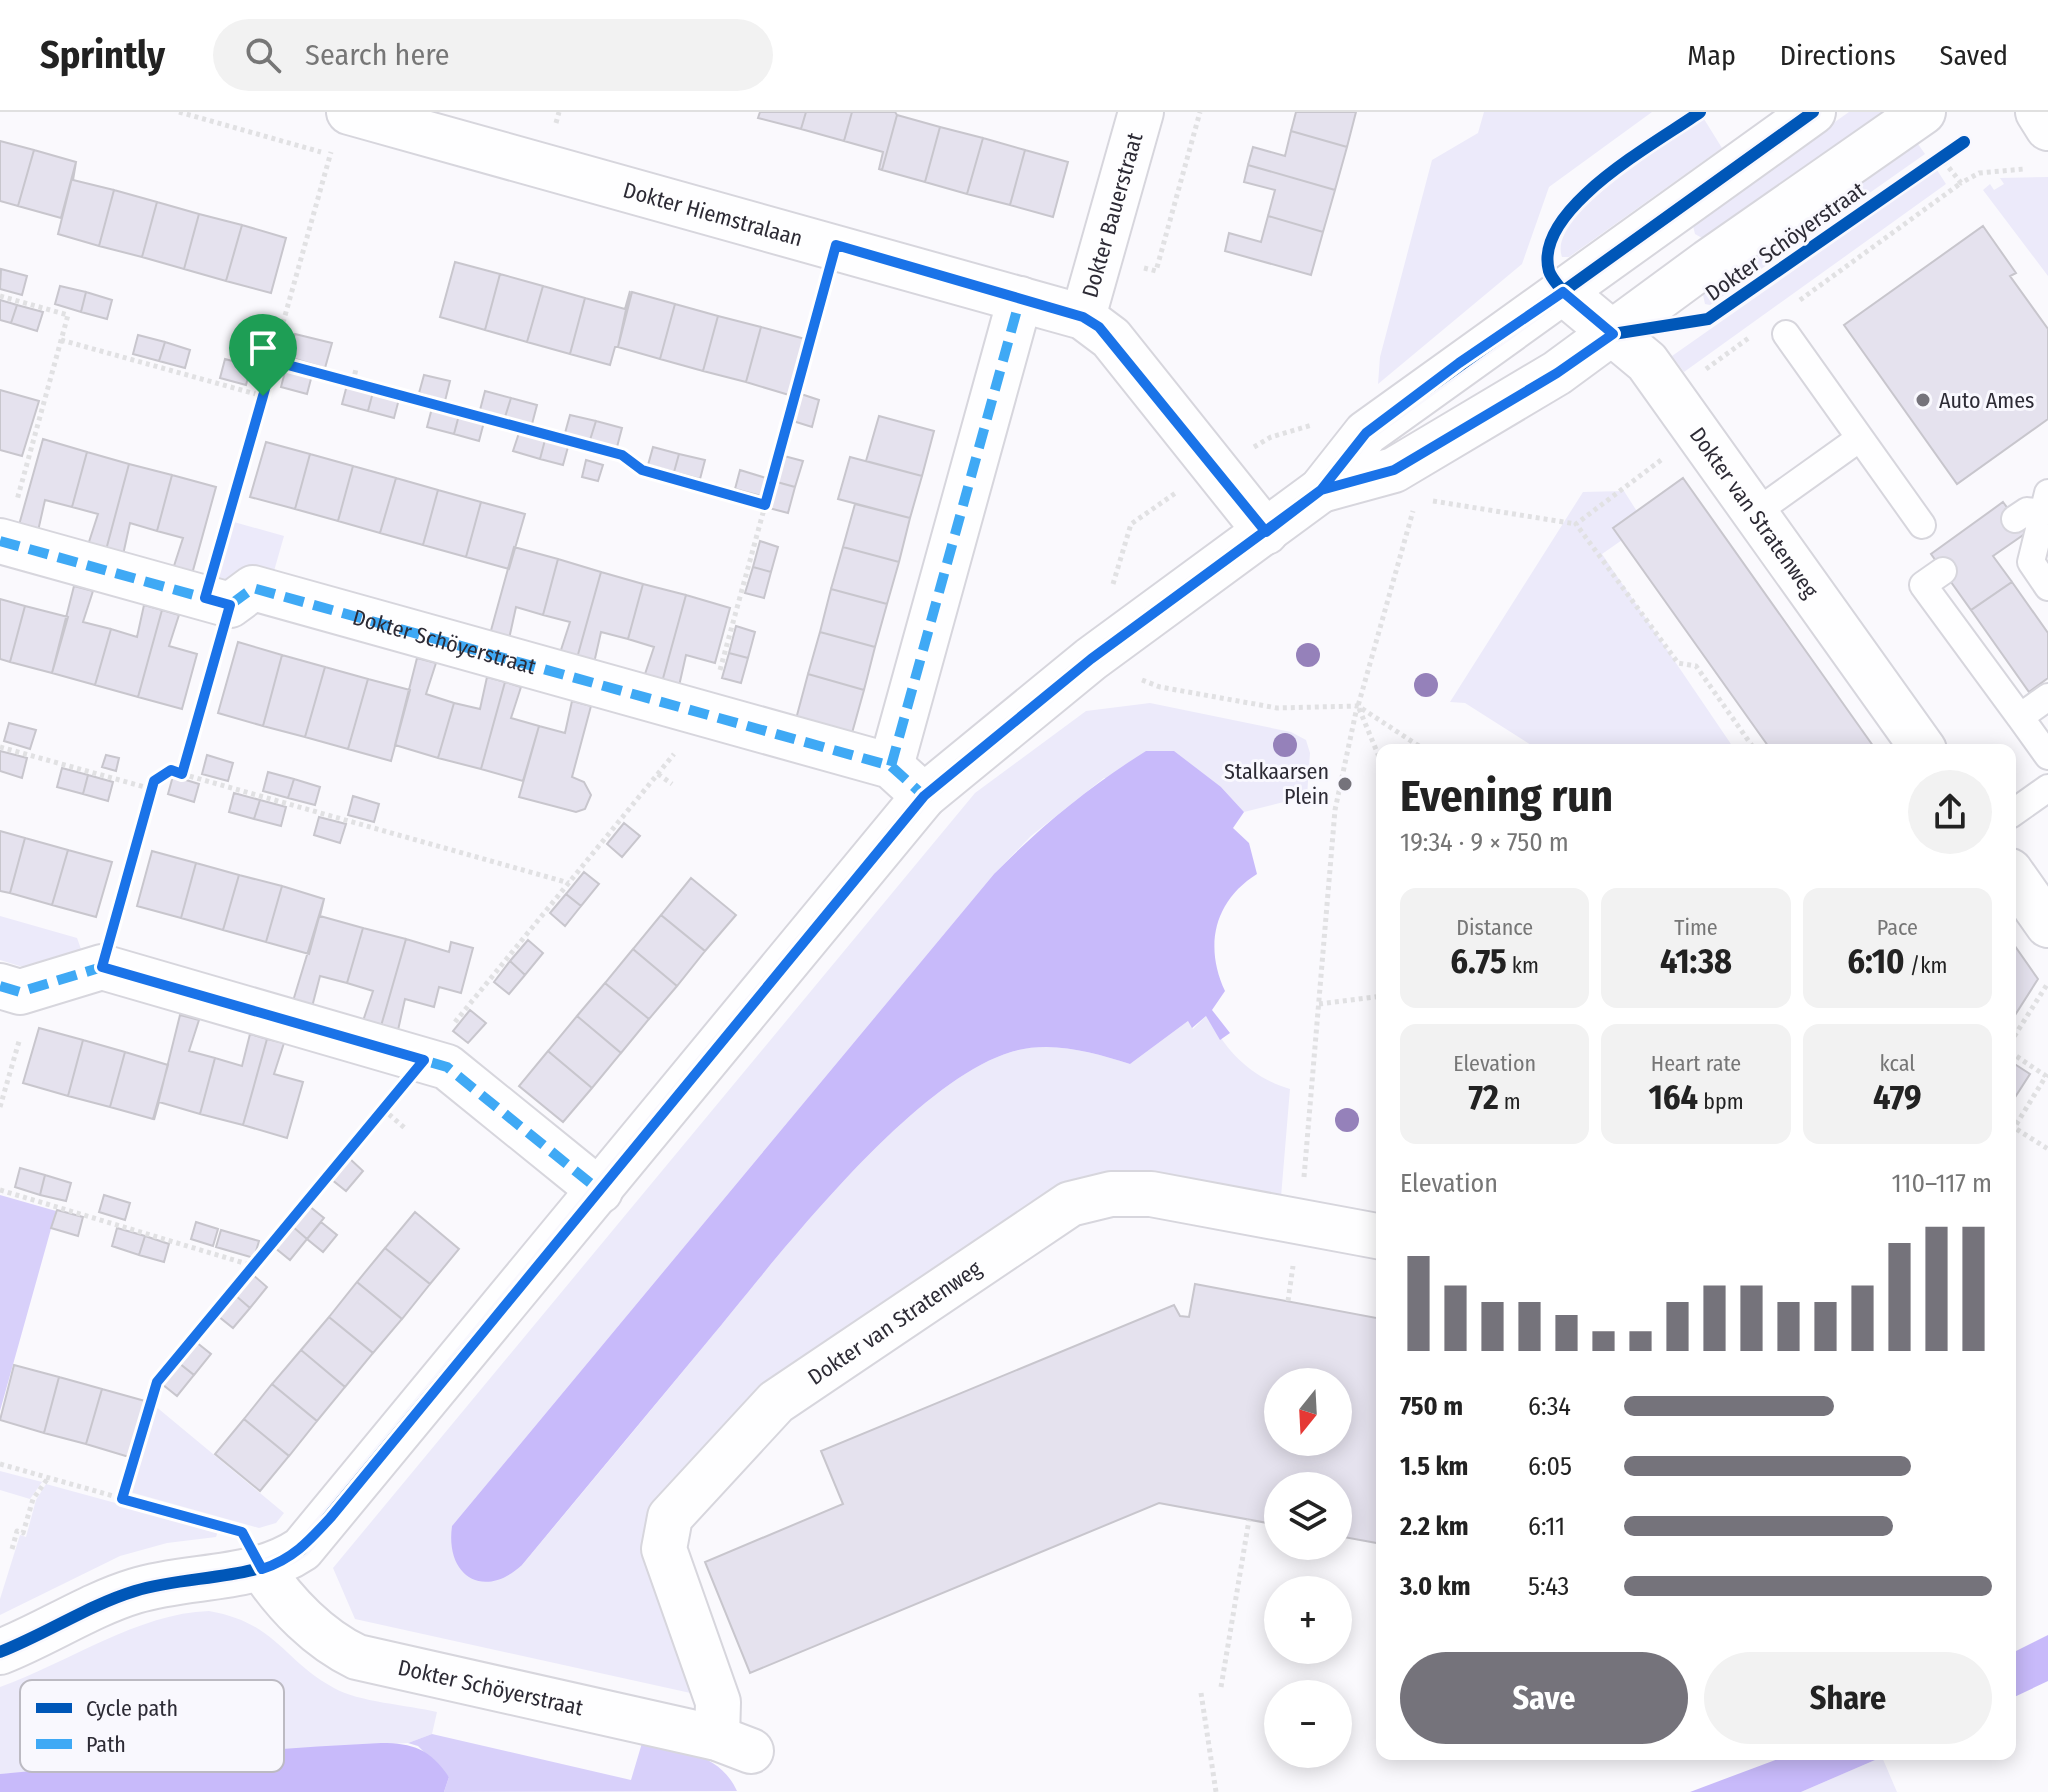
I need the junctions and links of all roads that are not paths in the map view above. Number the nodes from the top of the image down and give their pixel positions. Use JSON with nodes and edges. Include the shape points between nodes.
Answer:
{"nodes":[{"id":1,"x":1141,"y":112,"type":"edge"},
{"id":2,"x":1813,"y":112,"type":"edge"},
{"id":3,"x":1923,"y":112,"type":"edge"},
{"id":4,"x":2038,"y":112,"type":"edge"},
{"id":5,"x":341,"y":127,"type":"edge"},
{"id":6,"x":2048,"y":128,"type":"edge"},
{"id":7,"x":1563,"y":292,"type":"junction"},
{"id":8,"x":1020,"y":299,"type":"junction"},
{"id":9,"x":1083,"y":317,"type":"junction"},
{"id":10,"x":1613,"y":334,"type":"junction"},
{"id":11,"x":1786,"y":334,"type":"dead end"},
{"id":12,"x":1860,"y":438,"type":"junction"},
{"id":13,"x":1321,"y":490,"type":"junction"},
{"id":14,"x":2045,"y":503,"type":"edge"},
{"id":15,"x":1755,"y":513,"type":"junction"},
{"id":16,"x":2015,"y":519,"type":"dead end"},
{"id":17,"x":1922,"y":525,"type":"dead end"},
{"id":18,"x":1266,"y":532,"type":"junction"},
{"id":19,"x":3,"y":542,"type":"edge"},
{"id":20,"x":1943,"y":571,"type":"dead end"},
{"id":21,"x":2048,"y":587,"type":"edge"},
{"id":22,"x":2048,"y":697,"type":"edge"},
{"id":23,"x":2020,"y":717,"type":"junction"},
{"id":24,"x":1920,"y":744,"type":"edge"},
{"id":25,"x":2048,"y":756,"type":"edge"},
{"id":26,"x":891,"y":766,"type":"junction"},
{"id":27,"x":2048,"y":788,"type":"edge"},
{"id":28,"x":924,"y":796,"type":"junction"},
{"id":29,"x":2016,"y":811,"type":"edge"},
{"id":30,"x":2016,"y":880,"type":"edge"},
{"id":31,"x":2048,"y":925,"type":"edge"},
{"id":32,"x":17,"y":987,"type":"edge"},
{"id":33,"x":600,"y":1191,"type":"junction"},
{"id":34,"x":1376,"y":1236,"type":"edge"},
{"id":35,"x":262,"y":1569,"type":"junction"},
{"id":36,"x":0,"y":1652,"type":"edge"},
{"id":37,"x":734,"y":1744,"type":"joint"}],
"edges":[{"from":1,"to":9,"type":"street","name":"Dokter Bauerstraat"},
{"from":2,"to":7,"type":"street","name":"Dokter Schöyerstraat"},
{"from":3,"to":10,"type":"street","name":"Dokter Schöyerstraat"},
{"from":4,"to":6,"type":"street"},
{"from":5,"to":8,"type":"street","name":"Dokter Hiemstralaan","via":[[836,245]]},
{"from":7,"to":10,"type":"street","name":"Dokter van Stratenweg"},
{"from":7,"to":13,"type":"street","name":"Dokter Schöyerstraat","via":[[1366,433]]},
{"from":8,"to":9,"type":"street","name":"Dokter Hiemstralaan"},
{"from":8,"to":26,"type":"street"},
{"from":9,"to":18,"type":"street","name":"Dokter Hiemstralaan","via":[[1111,338]]},
{"from":10,"to":13,"type":"street","name":"Dokter Schöyerstraat","via":[[1394,470]]},
{"from":10,"to":15,"type":"street","name":"Dokter van Stratenweg","via":[[1647,362]]},
{"from":11,"to":12,"type":"lane"},
{"from":12,"to":15,"type":"lane"},
{"from":12,"to":17,"type":"lane"},
{"from":13,"to":18,"type":"street","name":"Dokter Schöyerstraat"},
{"from":14,"to":16,"type":"lane"},
{"from":14,"to":21,"type":"lane","via":[[2031,562]]},
{"from":15,"to":24,"type":"street","name":"Dokter van Stratenweg"},
{"from":18,"to":28,"type":"street","name":"Dokter Schöyerstraat","via":[[1091,659]]},
{"from":19,"to":26,"type":"street","name":"Dokter Schöyerstraat","via":[[218,601],[253,588]]},
{"from":20,"to":23,"type":"lane","via":[[1923,585]]},
{"from":22,"to":23,"type":"lane"},
{"from":23,"to":25,"type":"lane"},
{"from":26,"to":28,"type":"street","name":"Dokter Schöyerstraat"},
{"from":27,"to":29,"type":"lane"},
{"from":28,"to":33,"type":"street","name":"Dokter Schöyerstraat"},
{"from":30,"to":31,"type":"street"},
{"from":32,"to":33,"type":"street","via":[[102,967],[447,1067]]},
{"from":33,"to":35,"type":"street","name":"Dokter Schöyerstraat","via":[[302,1549]]},
{"from":34,"to":37,"type":"street","name":"Dokter van Stratenweg","via":[[1151,1194],[1111,1194],[1070,1204],[776,1402],[677,1508],[665,1531],[669,1567]]},
{"from":35,"to":36,"type":"street","name":"Dokter Schöyerstraat","via":[[169,1581],[132,1592]]},
{"from":35,"to":37,"type":"street","name":"Dokter Schöyerstraat","via":[[335,1646],[357,1657]]}]}
